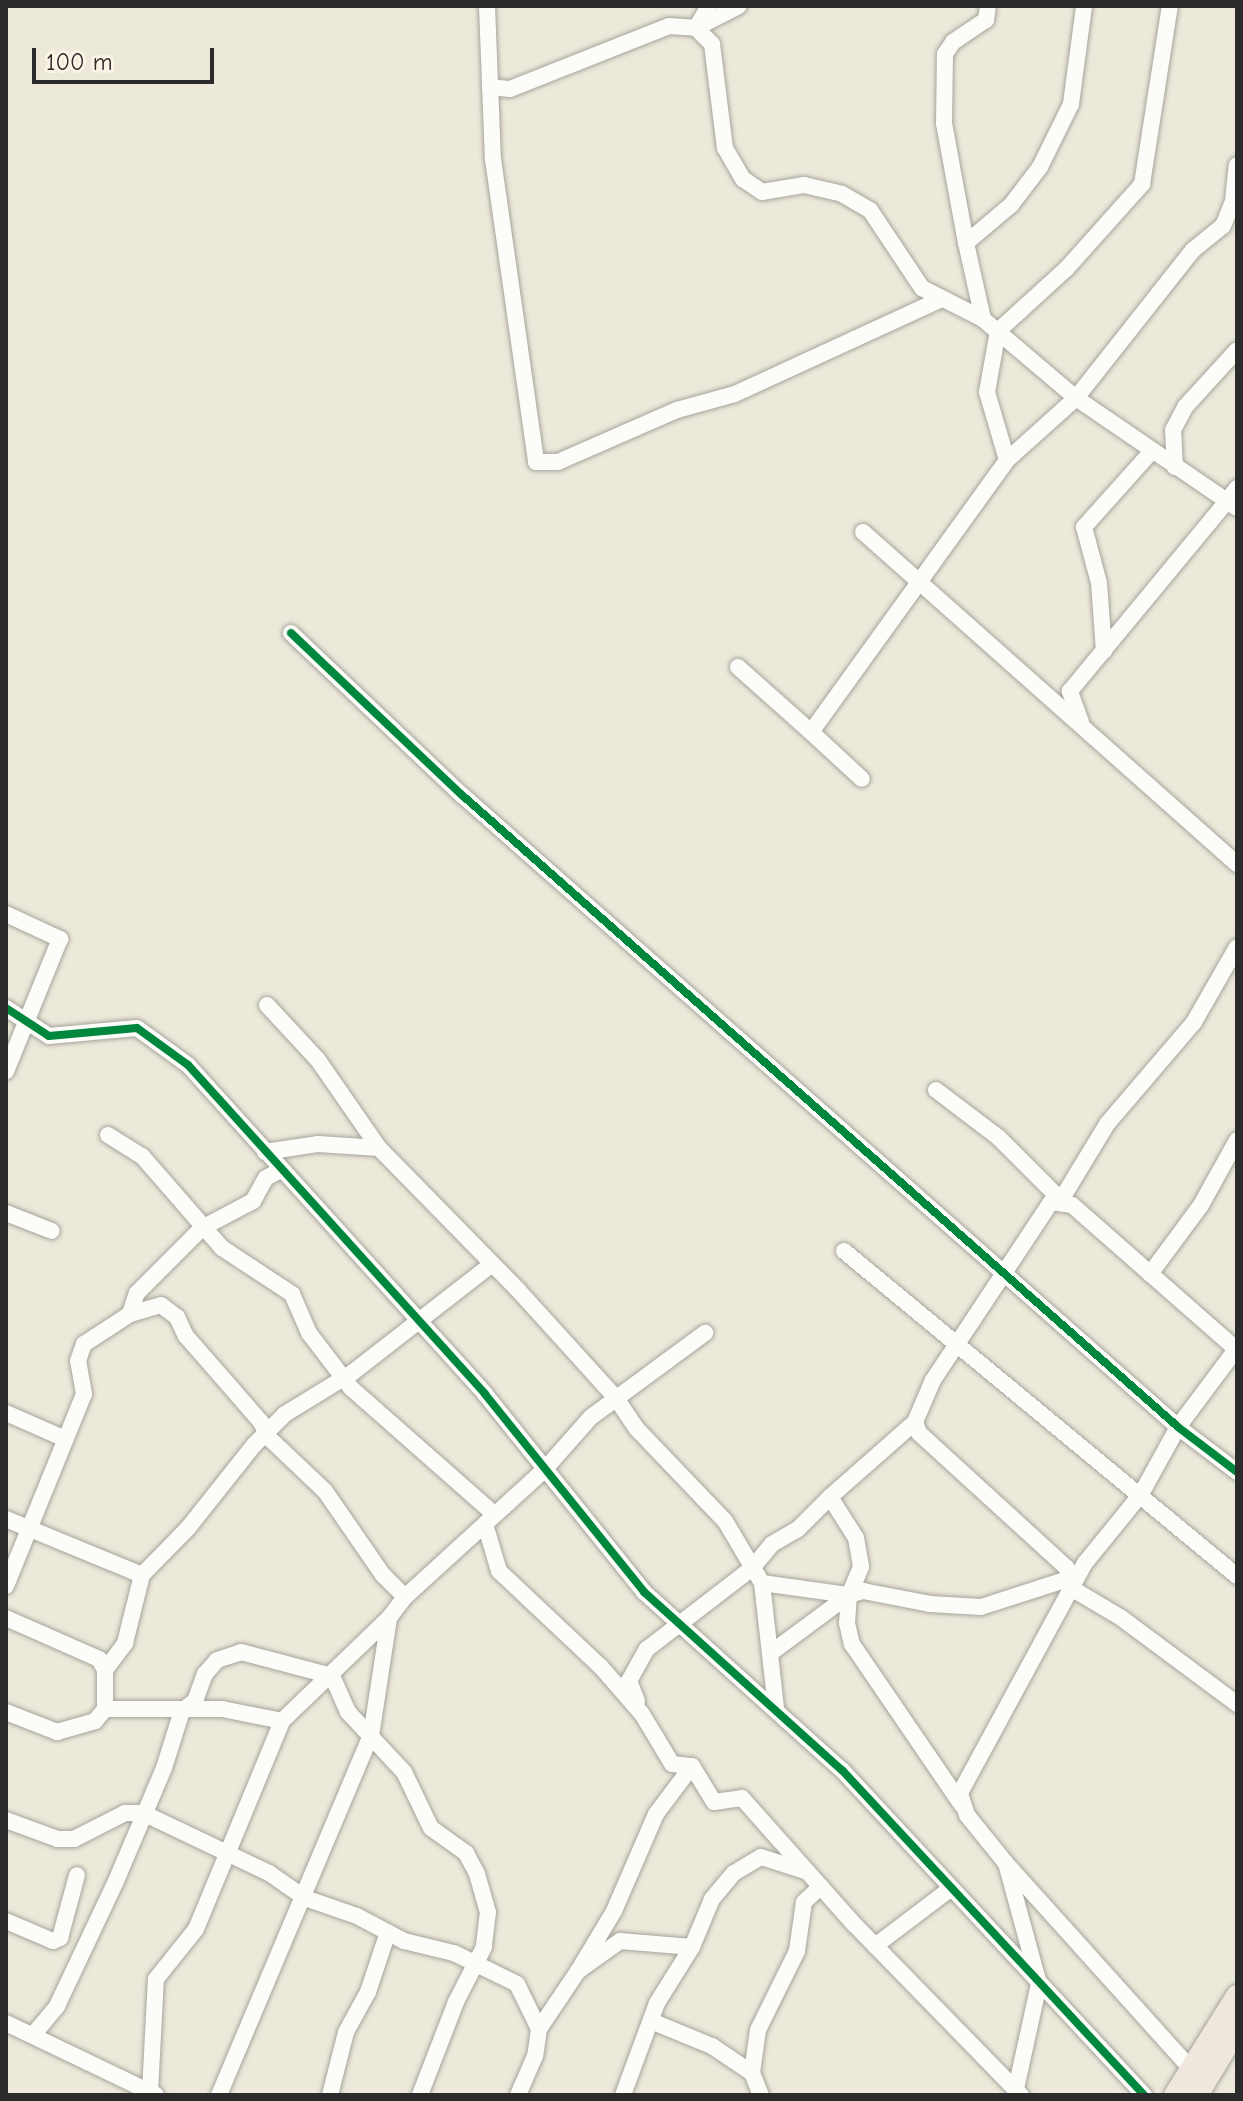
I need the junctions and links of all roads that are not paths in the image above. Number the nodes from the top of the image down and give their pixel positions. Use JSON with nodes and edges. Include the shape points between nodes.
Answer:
{"nodes":[{"id":1,"x":487,"y":6,"type":"edge"},
{"id":2,"x":709,"y":6,"type":"edge"},
{"id":3,"x":739,"y":6,"type":"edge"},
{"id":4,"x":988,"y":6,"type":"edge"},
{"id":5,"x":1084,"y":6,"type":"edge"},
{"id":6,"x":1170,"y":6,"type":"edge"},
{"id":7,"x":696,"y":28,"type":"junction"},
{"id":8,"x":490,"y":87,"type":"junction"},
{"id":9,"x":1237,"y":165,"type":"edge"},
{"id":10,"x":1230,"y":225,"type":"edge"},
{"id":11,"x":966,"y":243,"type":"junction"},
{"id":12,"x":942,"y":299,"type":"junction"},
{"id":13,"x":983,"y":319,"type":"junction"},
{"id":14,"x":998,"y":331,"type":"junction"},
{"id":15,"x":1237,"y":350,"type":"edge"},
{"id":16,"x":1076,"y":398,"type":"junction"},
{"id":17,"x":1152,"y":451,"type":"junction"},
{"id":18,"x":1007,"y":460,"type":"junction"},
{"id":19,"x":1175,"y":467,"type":"junction"},
{"id":20,"x":1234,"y":499,"type":"edge"},
{"id":21,"x":863,"y":532,"type":"dead end"},
{"id":22,"x":918,"y":583,"type":"junction"},
{"id":23,"x":291,"y":633,"type":"dead end"},
{"id":24,"x":1104,"y":651,"type":"junction"},
{"id":25,"x":738,"y":667,"type":"dead end"},
{"id":26,"x":1081,"y":722,"type":"junction"},
{"id":27,"x":811,"y":732,"type":"junction"},
{"id":28,"x":862,"y":779,"type":"dead end"},
{"id":29,"x":1237,"y":864,"type":"edge"},
{"id":30,"x":6,"y":914,"type":"edge"},
{"id":31,"x":1237,"y":947,"type":"edge"},
{"id":32,"x":267,"y":1005,"type":"dead end"},
{"id":33,"x":6,"y":1008,"type":"edge"},
{"id":34,"x":27,"y":1018,"type":"junction"},
{"id":35,"x":6,"y":1071,"type":"edge"},
{"id":36,"x":936,"y":1090,"type":"dead end"},
{"id":37,"x":108,"y":1135,"type":"dead end"},
{"id":38,"x":1237,"y":1140,"type":"edge"},
{"id":39,"x":379,"y":1148,"type":"junction"},
{"id":40,"x":265,"y":1152,"type":"junction"},
{"id":41,"x":282,"y":1169,"type":"junction"},
{"id":42,"x":1061,"y":1200,"type":"junction"},
{"id":43,"x":6,"y":1213,"type":"edge"},
{"id":44,"x":202,"y":1228,"type":"junction"},
{"id":45,"x":52,"y":1231,"type":"dead end"},
{"id":46,"x":844,"y":1251,"type":"dead end"},
{"id":47,"x":492,"y":1264,"type":"junction"},
{"id":48,"x":1005,"y":1269,"type":"junction"},
{"id":49,"x":1150,"y":1274,"type":"junction"},
{"id":50,"x":130,"y":1314,"type":"junction"},
{"id":51,"x":421,"y":1321,"type":"junction"},
{"id":52,"x":705,"y":1333,"type":"dead end"},
{"id":53,"x":955,"y":1347,"type":"junction"},
{"id":54,"x":1236,"y":1348,"type":"edge"},
{"id":55,"x":343,"y":1379,"type":"junction"},
{"id":56,"x":616,"y":1398,"type":"junction"},
{"id":57,"x":6,"y":1413,"type":"edge"},
{"id":58,"x":915,"y":1422,"type":"junction"},
{"id":59,"x":1178,"y":1427,"type":"junction"},
{"id":60,"x":266,"y":1433,"type":"junction"},
{"id":61,"x":63,"y":1438,"type":"junction"},
{"id":62,"x":545,"y":1469,"type":"junction"},
{"id":63,"x":1237,"y":1472,"type":"edge"},
{"id":64,"x":1141,"y":1494,"type":"junction"},
{"id":65,"x":830,"y":1497,"type":"junction"},
{"id":66,"x":6,"y":1519,"type":"edge"},
{"id":67,"x":490,"y":1519,"type":"junction"},
{"id":68,"x":32,"y":1530,"type":"junction"},
{"id":69,"x":752,"y":1568,"type":"junction"},
{"id":70,"x":142,"y":1575,"type":"junction"},
{"id":71,"x":1237,"y":1576,"type":"edge"},
{"id":72,"x":762,"y":1583,"type":"junction"},
{"id":73,"x":1071,"y":1583,"type":"junction"},
{"id":74,"x":6,"y":1586,"type":"edge"},
{"id":75,"x":849,"y":1595,"type":"junction"},
{"id":76,"x":405,"y":1597,"type":"junction"},
{"id":77,"x":6,"y":1618,"type":"edge"},
{"id":78,"x":389,"y":1618,"type":"junction"},
{"id":79,"x":681,"y":1624,"type":"junction"},
{"id":80,"x":772,"y":1652,"type":"junction"},
{"id":81,"x":105,"y":1670,"type":"junction"},
{"id":82,"x":332,"y":1676,"type":"junction"},
{"id":83,"x":1237,"y":1704,"type":"edge"},
{"id":84,"x":776,"y":1707,"type":"junction"},
{"id":85,"x":105,"y":1709,"type":"junction"},
{"id":86,"x":182,"y":1711,"type":"junction"},
{"id":87,"x":6,"y":1712,"type":"edge"},
{"id":88,"x":642,"y":1714,"type":"junction"},
{"id":89,"x":282,"y":1721,"type":"junction"},
{"id":90,"x":371,"y":1736,"type":"junction"},
{"id":91,"x":692,"y":1766,"type":"junction"},
{"id":92,"x":961,"y":1805,"type":"junction"},
{"id":93,"x":143,"y":1813,"type":"junction"},
{"id":94,"x":6,"y":1820,"type":"edge"},
{"id":95,"x":226,"y":1852,"type":"junction"},
{"id":96,"x":1005,"y":1862,"type":"junction"},
{"id":97,"x":77,"y":1875,"type":"dead end"},
{"id":98,"x":815,"y":1879,"type":"junction"},
{"id":99,"x":950,"y":1889,"type":"junction"},
{"id":100,"x":305,"y":1898,"type":"junction"},
{"id":101,"x":6,"y":1921,"type":"edge"},
{"id":102,"x":388,"y":1932,"type":"junction"},
{"id":103,"x":875,"y":1946,"type":"junction"},
{"id":104,"x":692,"y":1947,"type":"junction"},
{"id":105,"x":476,"y":1964,"type":"junction"},
{"id":106,"x":578,"y":1971,"type":"junction"},
{"id":107,"x":1039,"y":1984,"type":"junction"},
{"id":108,"x":1237,"y":1996,"type":"edge"},
{"id":109,"x":651,"y":2021,"type":"junction"},
{"id":110,"x":6,"y":2023,"type":"edge"},
{"id":111,"x":539,"y":2029,"type":"junction"},
{"id":112,"x":1237,"y":2029,"type":"edge"},
{"id":113,"x":33,"y":2035,"type":"junction"},
{"id":114,"x":1192,"y":2070,"type":"junction"},
{"id":115,"x":752,"y":2073,"type":"junction"},
{"id":116,"x":1019,"y":2092,"type":"edge"},
{"id":117,"x":153,"y":2094,"type":"edge"},
{"id":118,"x":219,"y":2095,"type":"edge"},
{"id":119,"x":330,"y":2095,"type":"edge"},
{"id":120,"x":420,"y":2095,"type":"edge"},
{"id":121,"x":518,"y":2095,"type":"edge"},
{"id":122,"x":623,"y":2095,"type":"edge"},
{"id":123,"x":761,"y":2095,"type":"edge"},
{"id":124,"x":1144,"y":2095,"type":"edge"},
{"id":125,"x":1175,"y":2095,"type":"edge"},
{"id":126,"x":1197,"y":2095,"type":"edge"}],
"edges":[{"from":1,"to":8,"type":"street"},
{"from":2,"to":7,"type":"street"},
{"from":3,"to":7,"type":"street"},
{"from":4,"to":11,"type":"street","via":[[986,20],[953,42],[945,54],[944,123]]},
{"from":5,"to":11,"type":"street","via":[[1071,104],[1040,167],[1011,205]]},
{"from":6,"to":14,"type":"street","via":[[1142,184],[1067,268]]},
{"from":7,"to":8,"type":"street","via":[[669,26],[510,89]]},
{"from":7,"to":12,"type":"street","via":[[712,44],[725,148],[743,179],[762,192],[804,185],[842,194],[870,210],[922,288]]},
{"from":8,"to":12,"type":"street","via":[[493,159],[536,462],[558,462],[677,410],[735,394]]},
{"from":9,"to":10,"type":"street"},
{"from":10,"to":16,"type":"street","via":[[1193,250]]},
{"from":11,"to":13,"type":"street"},
{"from":12,"to":13,"type":"street"},
{"from":13,"to":14,"type":"street"},
{"from":14,"to":16,"type":"street"},
{"from":14,"to":18,"type":"street","via":[[987,392]]},
{"from":15,"to":19,"type":"street","via":[[1185,407],[1173,430]]},
{"from":16,"to":17,"type":"street"},
{"from":16,"to":18,"type":"street"},
{"from":17,"to":19,"type":"street"},
{"from":17,"to":24,"type":"street","via":[[1084,527],[1099,583]]},
{"from":18,"to":22,"type":"street"},
{"from":19,"to":20,"type":"street"},
{"from":20,"to":24,"type":"street"},
{"from":21,"to":22,"type":"street"},
{"from":22,"to":26,"type":"street"},
{"from":22,"to":27,"type":"street"},
{"from":23,"to":48,"type":"street","via":[[462,795]]},
{"from":24,"to":26,"type":"street","via":[[1070,691]]},
{"from":25,"to":27,"type":"street"},
{"from":26,"to":29,"type":"street"},
{"from":27,"to":28,"type":"street"},
{"from":30,"to":34,"type":"street","via":[[60,939]]},
{"from":31,"to":42,"type":"street","via":[[1194,1022],[1107,1124]]},
{"from":32,"to":39,"type":"street","via":[[318,1060]]},
{"from":33,"to":34,"type":"street"},
{"from":34,"to":35,"type":"street"},
{"from":34,"to":40,"type":"street","via":[[49,1036],[137,1028],[188,1065]]},
{"from":36,"to":42,"type":"street","via":[[998,1137]]},
{"from":37,"to":44,"type":"street","via":[[142,1156]]},
{"from":38,"to":49,"type":"street","via":[[1201,1205]]},
{"from":39,"to":40,"type":"street","via":[[318,1144]]},
{"from":39,"to":47,"type":"street"},
{"from":40,"to":41,"type":"street"},
{"from":41,"to":44,"type":"street","via":[[266,1178],[253,1201]]},
{"from":41,"to":51,"type":"street"},
{"from":42,"to":48,"type":"street","via":[[1051,1202]]},
{"from":42,"to":49,"type":"street"},
{"from":43,"to":45,"type":"street"},
{"from":44,"to":50,"type":"street","via":[[137,1293]]},
{"from":44,"to":55,"type":"street","via":[[248,1268],[292,1294],[304,1325]]},
{"from":46,"to":53,"type":"street"},
{"from":47,"to":51,"type":"street"},
{"from":47,"to":56,"type":"street"},
{"from":48,"to":53,"type":"street"},
{"from":48,"to":59,"type":"street"},
{"from":49,"to":54,"type":"street"},
{"from":50,"to":60,"type":"street","via":[[161,1305],[177,1317],[186,1336]]},
{"from":50,"to":61,"type":"street","via":[[84,1344],[78,1361],[84,1394]]},
{"from":51,"to":55,"type":"street"},
{"from":51,"to":62,"type":"street"},
{"from":52,"to":56,"type":"street"},
{"from":53,"to":58,"type":"street"},
{"from":53,"to":64,"type":"street"},
{"from":54,"to":59,"type":"street"},
{"from":55,"to":60,"type":"street","via":[[285,1414]]},
{"from":55,"to":67,"type":"street"},
{"from":56,"to":62,"type":"street","via":[[591,1417]]},
{"from":56,"to":69,"type":"street","via":[[637,1429],[725,1521]]},
{"from":57,"to":61,"type":"street"},
{"from":58,"to":65,"type":"street"},
{"from":58,"to":73,"type":"street","via":[[919,1433],[1067,1568]]},
{"from":59,"to":63,"type":"street"},
{"from":59,"to":64,"type":"street"},
{"from":60,"to":70,"type":"street"},
{"from":60,"to":76,"type":"street","via":[[325,1491],[383,1575]]},
{"from":61,"to":68,"type":"street"},
{"from":62,"to":67,"type":"street"},
{"from":62,"to":79,"type":"street","via":[[644,1592]]},
{"from":64,"to":71,"type":"street"},
{"from":64,"to":73,"type":"street"},
{"from":65,"to":69,"type":"street","via":[[798,1529],[772,1544]]},
{"from":65,"to":75,"type":"street","via":[[856,1538],[861,1567]]},
{"from":66,"to":68,"type":"street"},
{"from":67,"to":76,"type":"street"},
{"from":67,"to":88,"type":"street","via":[[499,1571],[591,1657]]},
{"from":68,"to":70,"type":"street"},
{"from":68,"to":74,"type":"street"},
{"from":69,"to":72,"type":"street"},
{"from":69,"to":79,"type":"street"},
{"from":70,"to":81,"type":"street","via":[[125,1643]]},
{"from":72,"to":75,"type":"street"},
{"from":72,"to":80,"type":"street"},
{"from":73,"to":75,"type":"street","via":[[981,1607],[930,1604],[874,1592]]},
{"from":73,"to":83,"type":"street"},
{"from":73,"to":92,"type":"street","via":[[964,1781]]},
{"from":75,"to":80,"type":"street"},
{"from":75,"to":92,"type":"street","via":[[852,1644]]},
{"from":76,"to":78,"type":"street"},
{"from":77,"to":81,"type":"street","via":[[88,1651]]},
{"from":78,"to":82,"type":"street"},
{"from":78,"to":90,"type":"street"},
{"from":79,"to":84,"type":"street"},
{"from":79,"to":88,"type":"street","via":[[647,1649],[629,1681]]},
{"from":80,"to":84,"type":"street"},
{"from":81,"to":85,"type":"street"},
{"from":82,"to":86,"type":"street","via":[[241,1652],[217,1660],[195,1701]]},
{"from":82,"to":89,"type":"street"},
{"from":82,"to":90,"type":"street","via":[[348,1712]]},
{"from":84,"to":99,"type":"street","via":[[842,1770]]},
{"from":85,"to":86,"type":"street"},
{"from":85,"to":87,"type":"street","via":[[95,1721],[57,1732]]},
{"from":86,"to":89,"type":"street","via":[[222,1709]]},
{"from":86,"to":93,"type":"street"},
{"from":88,"to":91,"type":"street","via":[[672,1764]]},
{"from":89,"to":95,"type":"street"},
{"from":90,"to":100,"type":"street"},
{"from":90,"to":105,"type":"street","via":[[404,1772],[431,1828],[466,1853],[477,1874],[488,1912]]},
{"from":91,"to":98,"type":"street","via":[[714,1802],[742,1798]]},
{"from":91,"to":106,"type":"street","via":[[656,1814],[614,1911]]},
{"from":92,"to":96,"type":"street"},
{"from":93,"to":94,"type":"street","via":[[125,1813],[74,1839],[58,1839]]},
{"from":93,"to":95,"type":"street"},
{"from":93,"to":113,"type":"street","via":[[57,2006]]},
{"from":95,"to":100,"type":"street"},
{"from":95,"to":117,"type":"street","via":[[196,1929],[156,1979]]},
{"from":96,"to":107,"type":"street"},
{"from":96,"to":114,"type":"street"},
{"from":97,"to":101,"type":"street","via":[[60,1938],[53,1941]]},
{"from":98,"to":103,"type":"street"},
{"from":98,"to":104,"type":"street","via":[[761,1857],[734,1873],[712,1899]]},
{"from":98,"to":115,"type":"street","via":[[804,1902],[797,1951],[758,2030]]},
{"from":99,"to":103,"type":"street"},
{"from":99,"to":107,"type":"street"},
{"from":100,"to":102,"type":"street"},
{"from":100,"to":118,"type":"street"},
{"from":102,"to":105,"type":"street"},
{"from":102,"to":119,"type":"street","via":[[368,1992],[346,2032]]},
{"from":103,"to":116,"type":"street"},
{"from":104,"to":106,"type":"street","via":[[620,1941]]},
{"from":104,"to":109,"type":"street"},
{"from":105,"to":111,"type":"street","via":[[517,1984]]},
{"from":105,"to":120,"type":"street"},
{"from":106,"to":111,"type":"street"},
{"from":107,"to":116,"type":"street"},
{"from":107,"to":124,"type":"street"},
{"from":108,"to":114,"type":"highway"},
{"from":109,"to":115,"type":"street","via":[[712,2046]]},
{"from":109,"to":122,"type":"street"},
{"from":110,"to":113,"type":"street"},
{"from":111,"to":121,"type":"street","via":[[535,2056]]},
{"from":112,"to":126,"type":"highway"},
{"from":113,"to":117,"type":"street"},
{"from":114,"to":125,"type":"highway"},
{"from":115,"to":123,"type":"street"}]}
